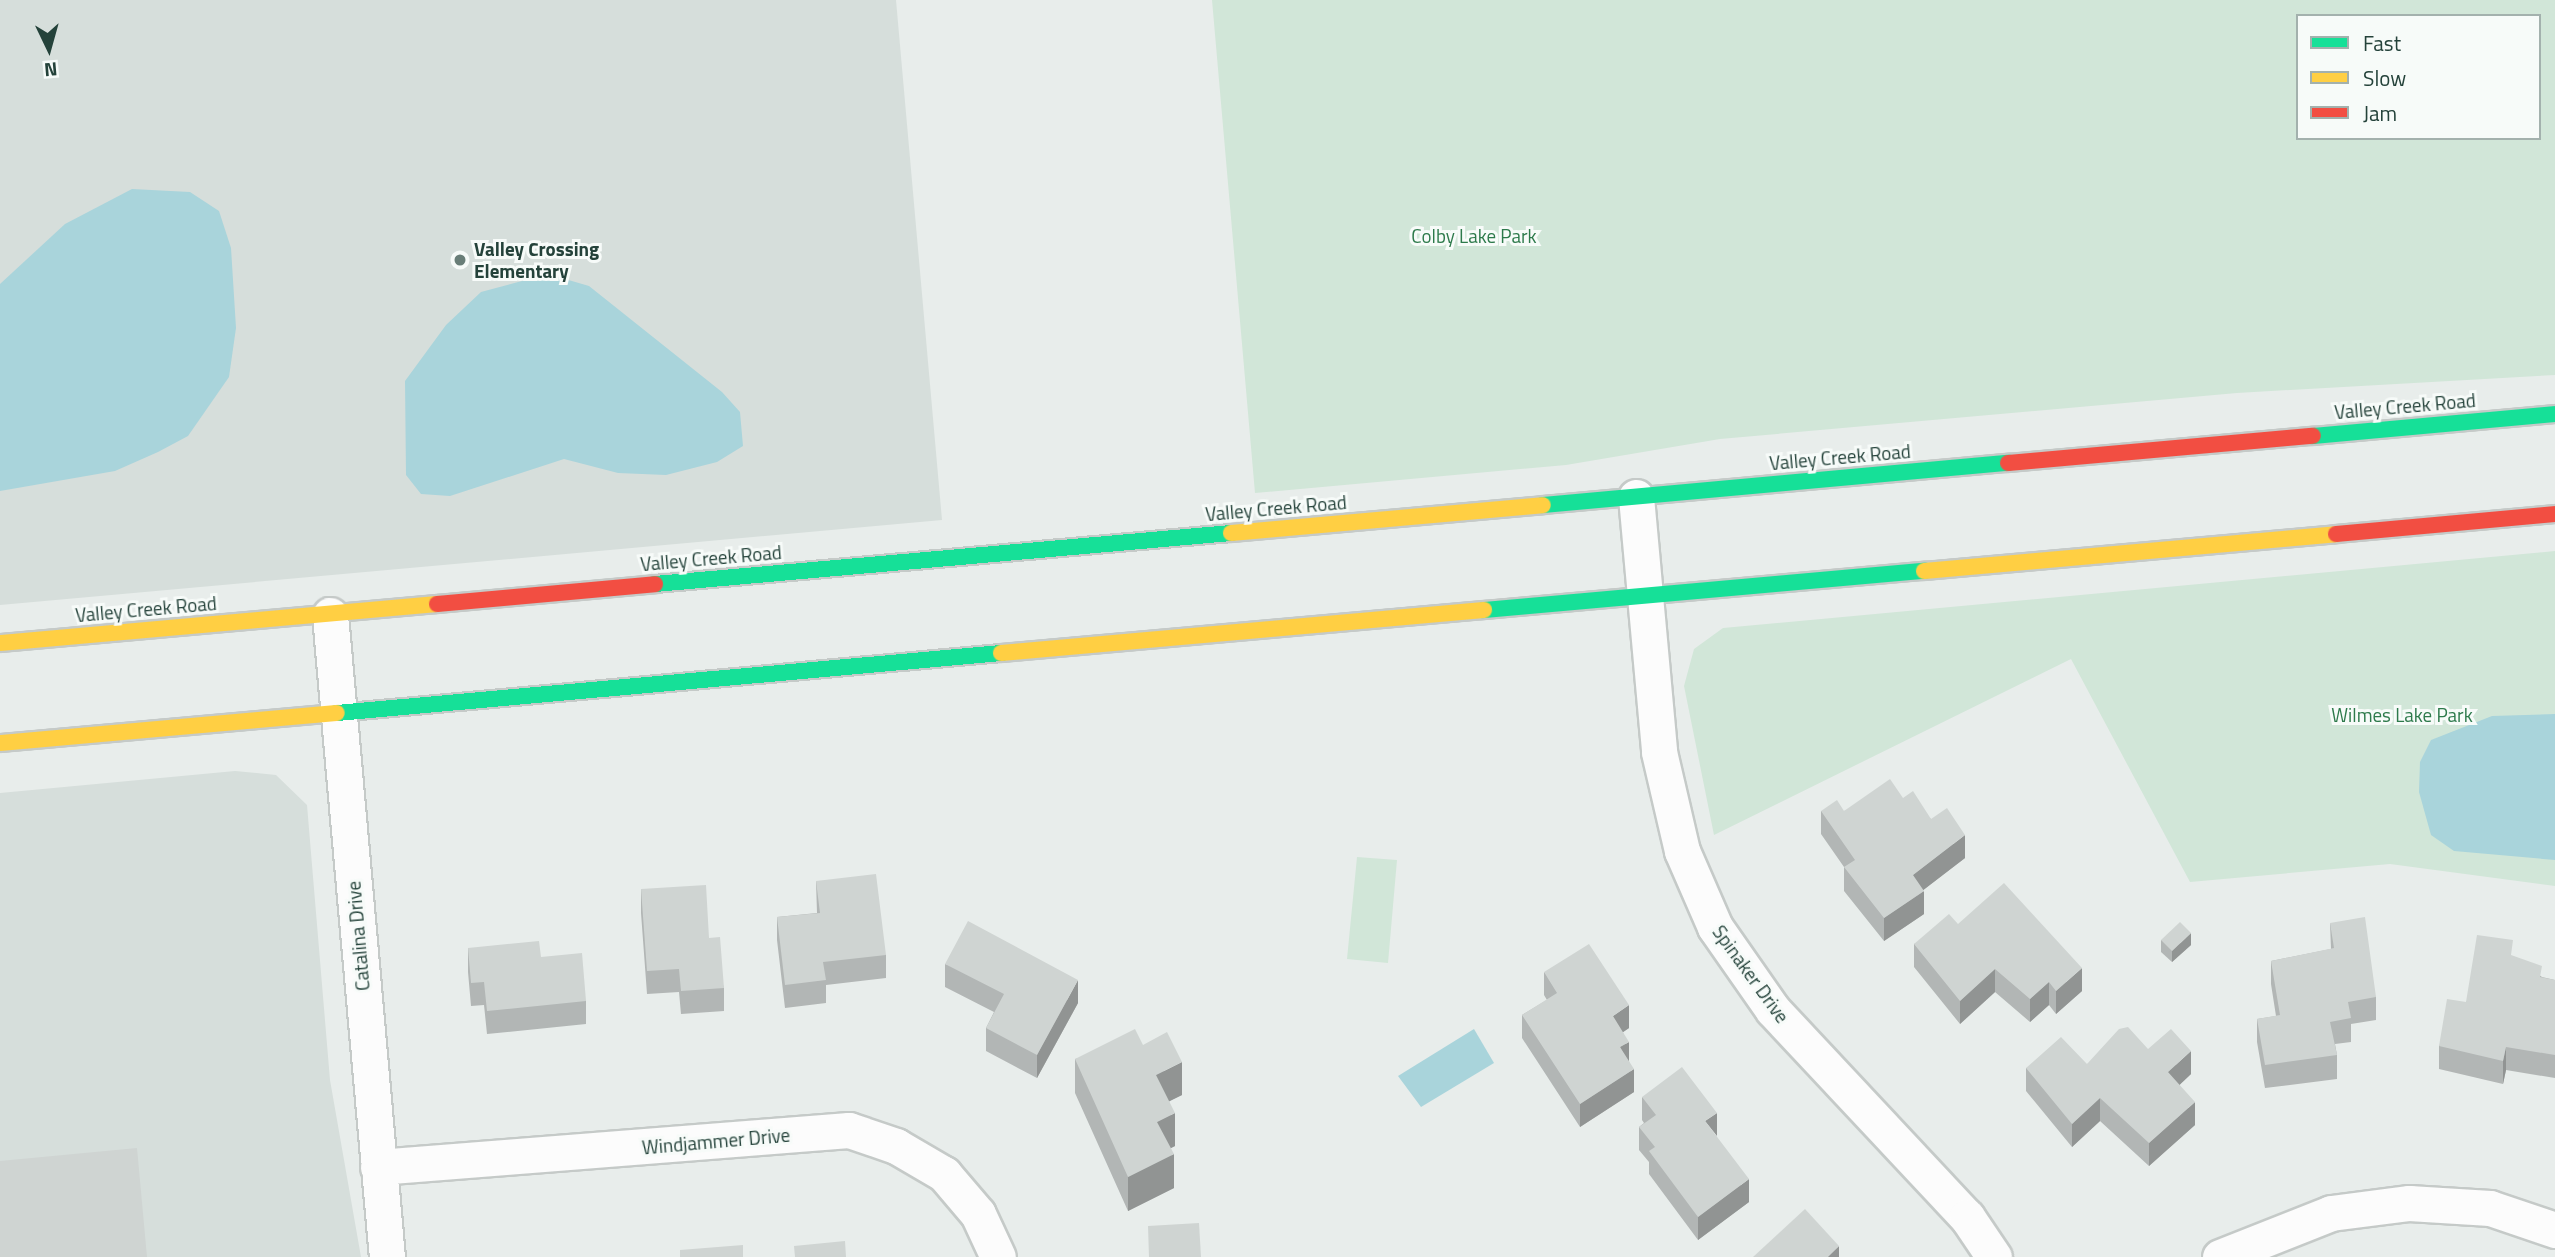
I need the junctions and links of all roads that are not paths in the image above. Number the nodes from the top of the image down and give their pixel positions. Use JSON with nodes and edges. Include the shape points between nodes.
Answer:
{"nodes":[{"id":1,"x":2555,"y":414,"type":"edge"},
{"id":2,"x":1636,"y":497,"type":"junction"},
{"id":3,"x":2555,"y":514,"type":"edge"},
{"id":4,"x":1642,"y":595,"type":"junction"},
{"id":5,"x":330,"y":615,"type":"junction"},
{"id":6,"x":0,"y":643,"type":"edge"},
{"id":7,"x":339,"y":712,"type":"junction"},
{"id":8,"x":0,"y":743,"type":"edge"},
{"id":9,"x":378,"y":1167,"type":"junction"},
{"id":10,"x":2555,"y":1230,"type":"edge"},
{"id":11,"x":387,"y":1257,"type":"edge"},
{"id":12,"x":998,"y":1257,"type":"edge"},
{"id":13,"x":1994,"y":1257,"type":"edge"},
{"id":14,"x":2220,"y":1257,"type":"edge"}],
"edges":[{"from":1,"to":2,"type":"main road","name":"Valley Creek Road"},
{"from":2,"to":4,"type":"street","name":"Spinaker Drive"},
{"from":2,"to":5,"type":"main road","name":"Valley Creek Road"},
{"from":3,"to":4,"type":"main road"},
{"from":4,"to":7,"type":"main road"},
{"from":4,"to":13,"type":"street","name":"Spinaker Drive","via":[[1659,752],[1682,852],[1715,927],[1773,1010],[1967,1217]]},
{"from":5,"to":6,"type":"main road","name":"Valley Creek Road"},
{"from":5,"to":7,"type":"street","name":"Catalina Drive"},
{"from":7,"to":8,"type":"main road"},
{"from":7,"to":9,"type":"street","name":"Catalina Drive"},
{"from":9,"to":11,"type":"street","name":"Catalina Drive"},
{"from":9,"to":12,"type":"street","name":"Windjammer Drive","via":[[849,1130],[896,1146],[944,1174],[978,1214]]},
{"from":10,"to":14,"type":"street","via":[[2490,1208],[2409,1203],[2331,1213]]}]}
